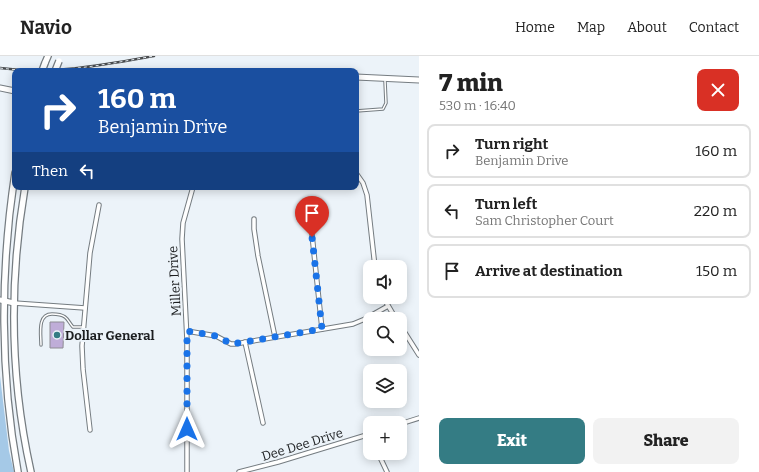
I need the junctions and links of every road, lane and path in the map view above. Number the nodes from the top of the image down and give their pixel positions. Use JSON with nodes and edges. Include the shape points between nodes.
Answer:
{"nodes":[{"id":1,"x":48,"y":56,"type":"edge"},
{"id":2,"x":60,"y":58,"type":"edge"},
{"id":3,"x":43,"y":68,"type":"edge"},
{"id":4,"x":56,"y":68,"type":"edge"},
{"id":5,"x":359,"y":77,"type":"edge"},
{"id":6,"x":384,"y":78,"type":"junction"},
{"id":7,"x":419,"y":80,"type":"edge"},
{"id":8,"x":0,"y":88,"type":"edge"},
{"id":9,"x":12,"y":90,"type":"edge"},
{"id":10,"x":359,"y":111,"type":"edge"},
{"id":11,"x":359,"y":177,"type":"edge"},
{"id":12,"x":13,"y":190,"type":"edge"},
{"id":13,"x":25,"y":190,"type":"edge"},
{"id":14,"x":192,"y":190,"type":"edge"},
{"id":15,"x":98,"y":205,"type":"dead end"},
{"id":16,"x":254,"y":219,"type":"dead end"},
{"id":17,"x":311,"y":225,"type":"dead end"},
{"id":18,"x":374,"y":260,"type":"edge"},
{"id":19,"x":1,"y":300,"type":"edge"},
{"id":20,"x":14,"y":303,"type":"junction"},
{"id":21,"x":388,"y":306,"type":"joint"},
{"id":22,"x":85,"y":308,"type":"junction"},
{"id":23,"x":392,"y":312,"type":"edge"},
{"id":24,"x":84,"y":327,"type":"junction"},
{"id":25,"x":322,"y":329,"type":"junction"},
{"id":26,"x":187,"y":331,"type":"junction"},
{"id":27,"x":407,"y":336,"type":"edge"},
{"id":28,"x":275,"y":337,"type":"junction"},
{"id":29,"x":245,"y":342,"type":"junction"},
{"id":30,"x":41,"y":346,"type":"dead end"},
{"id":31,"x":419,"y":355,"type":"edge"},
{"id":32,"x":419,"y":418,"type":"edge"},
{"id":33,"x":407,"y":422,"type":"edge"},
{"id":34,"x":263,"y":423,"type":"dead end"},
{"id":35,"x":90,"y":430,"type":"dead end"},
{"id":36,"x":363,"y":437,"type":"edge"},
{"id":37,"x":381,"y":460,"type":"edge"},
{"id":38,"x":18,"y":472,"type":"edge"},
{"id":39,"x":31,"y":472,"type":"edge"},
{"id":40,"x":187,"y":472,"type":"edge"},
{"id":41,"x":239,"y":472,"type":"edge"},
{"id":42,"x":387,"y":472,"type":"edge"}],
"edges":[{"from":1,"to":3,"type":"main road","bridge":true},
{"from":2,"to":4,"type":"main road","bridge":true},
{"from":5,"to":6,"type":"main road"},
{"from":6,"to":7,"type":"main road"},
{"from":6,"to":10,"type":"lane","via":[[386,103],[383,109]]},
{"from":8,"to":9,"type":"main road"},
{"from":11,"to":18,"type":"street","via":[[367,195]]},
{"from":12,"to":19,"type":"main road"},
{"from":13,"to":20,"type":"main road","via":[[17,245]]},
{"from":14,"to":26,"type":"street","name":"Miller Drive","via":[[183,223],[182,240]]},
{"from":15,"to":22,"type":"street"},
{"from":16,"to":28,"type":"street","via":[[258,256]]},
{"from":17,"to":25,"type":"street"},
{"from":19,"to":20,"type":"main road"},
{"from":19,"to":38,"type":"main road","via":[[6,397]]},
{"from":20,"to":22,"type":"street"},
{"from":20,"to":39,"type":"main road","via":[[17,388]]},
{"from":21,"to":23,"type":"street"},
{"from":21,"to":25,"type":"street","via":[[361,321]]},
{"from":22,"to":24,"type":"street"},
{"from":24,"to":30,"type":"lane","via":[[73,326],[65,317],[58,314],[46,314],[42,320]]},
{"from":24,"to":35,"type":"street","via":[[83,368]]},
{"from":25,"to":28,"type":"street"},
{"from":26,"to":29,"type":"street","via":[[216,336],[232,344]]},
{"from":26,"to":40,"type":"street","name":"Miller Drive"},
{"from":27,"to":31,"type":"street"},
{"from":28,"to":29,"type":"street"},
{"from":29,"to":34,"type":"street"},
{"from":32,"to":33,"type":"street"},
{"from":36,"to":41,"type":"street","name":"Dee Dee Drive"},
{"from":37,"to":42,"type":"street"}]}
